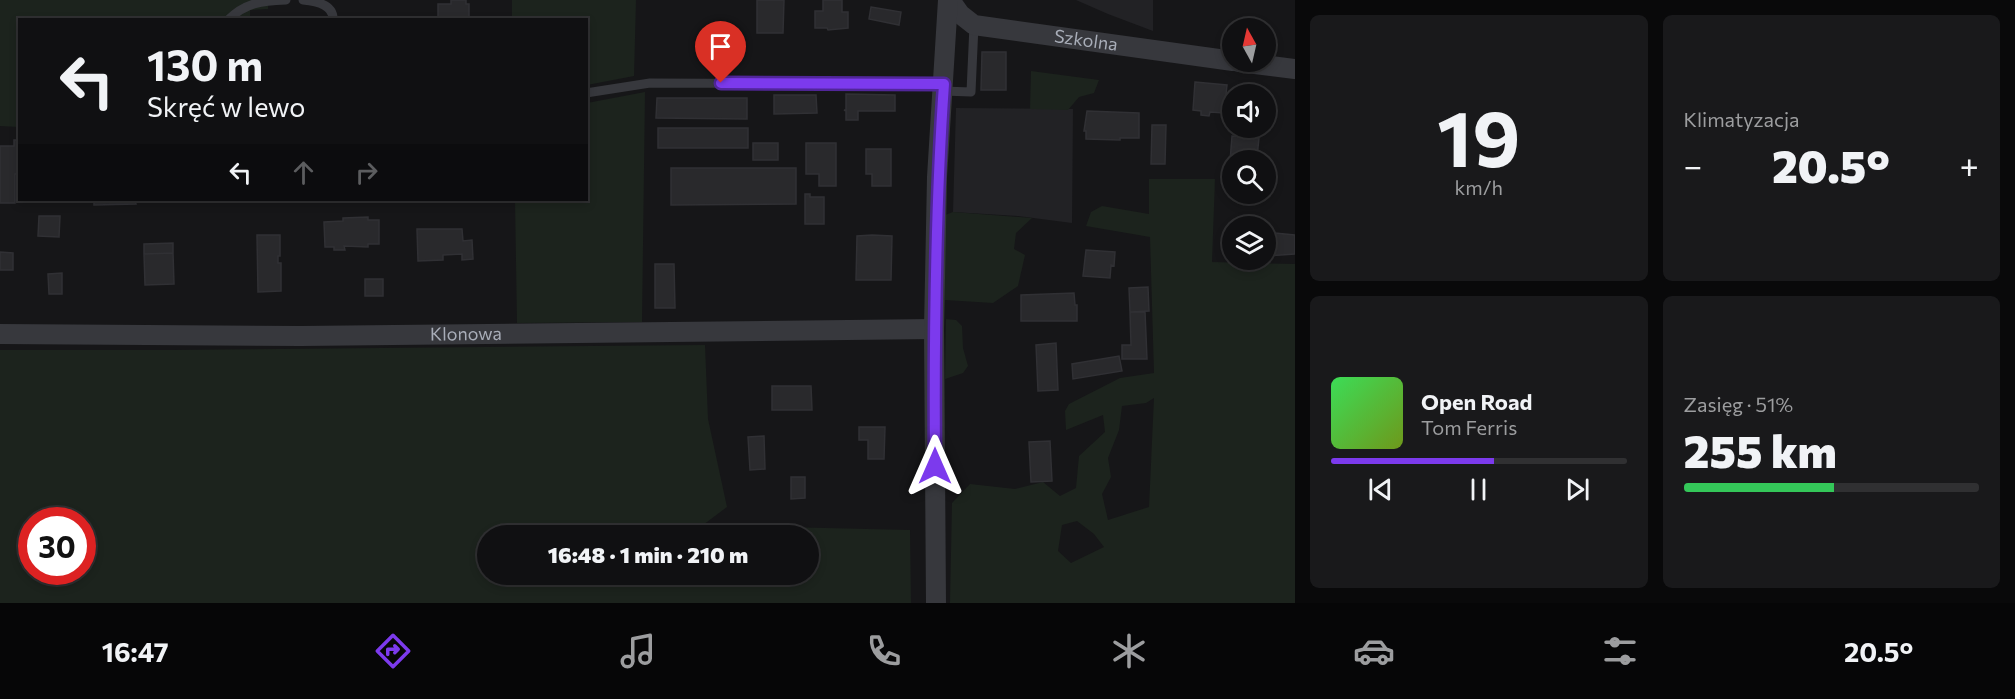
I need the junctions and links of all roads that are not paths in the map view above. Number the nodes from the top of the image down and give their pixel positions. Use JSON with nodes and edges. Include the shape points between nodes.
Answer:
{"nodes":[{"id":1,"x":286,"y":0,"type":"edge"},
{"id":2,"x":303,"y":0,"type":"edge"},
{"id":3,"x":949,"y":0,"type":"edge"},
{"id":4,"x":230,"y":18,"type":"edge"},
{"id":5,"x":333,"y":18,"type":"edge"},
{"id":6,"x":974,"y":25,"type":"junction"},
{"id":7,"x":1222,"y":59,"type":"edge"},
{"id":8,"x":1276,"y":67,"type":"edge"},
{"id":9,"x":1295,"y":69,"type":"edge"},
{"id":10,"x":943,"y":88,"type":"junction"},
{"id":11,"x":588,"y":93,"type":"edge"},
{"id":12,"x":934,"y":329,"type":"junction"},
{"id":13,"x":0,"y":334,"type":"edge"},
{"id":14,"x":936,"y":603,"type":"edge"}],
"edges":[{"from":1,"to":4,"type":"lane","via":[[257,2]]},
{"from":2,"to":5,"type":"lane","via":[[328,7]]},
{"from":3,"to":6,"type":"street"},
{"from":3,"to":10,"type":"street"},
{"from":6,"to":7,"type":"street","name":"Szkolna"},
{"from":6,"to":10,"type":"lane","via":[[972,92]]},
{"from":8,"to":9,"type":"street"},
{"from":10,"to":11,"type":"lane","via":[[650,83]]},
{"from":10,"to":12,"type":"street"},
{"from":12,"to":13,"type":"street","name":"Klonowa","via":[[301,336]]},
{"from":12,"to":14,"type":"street"}]}
